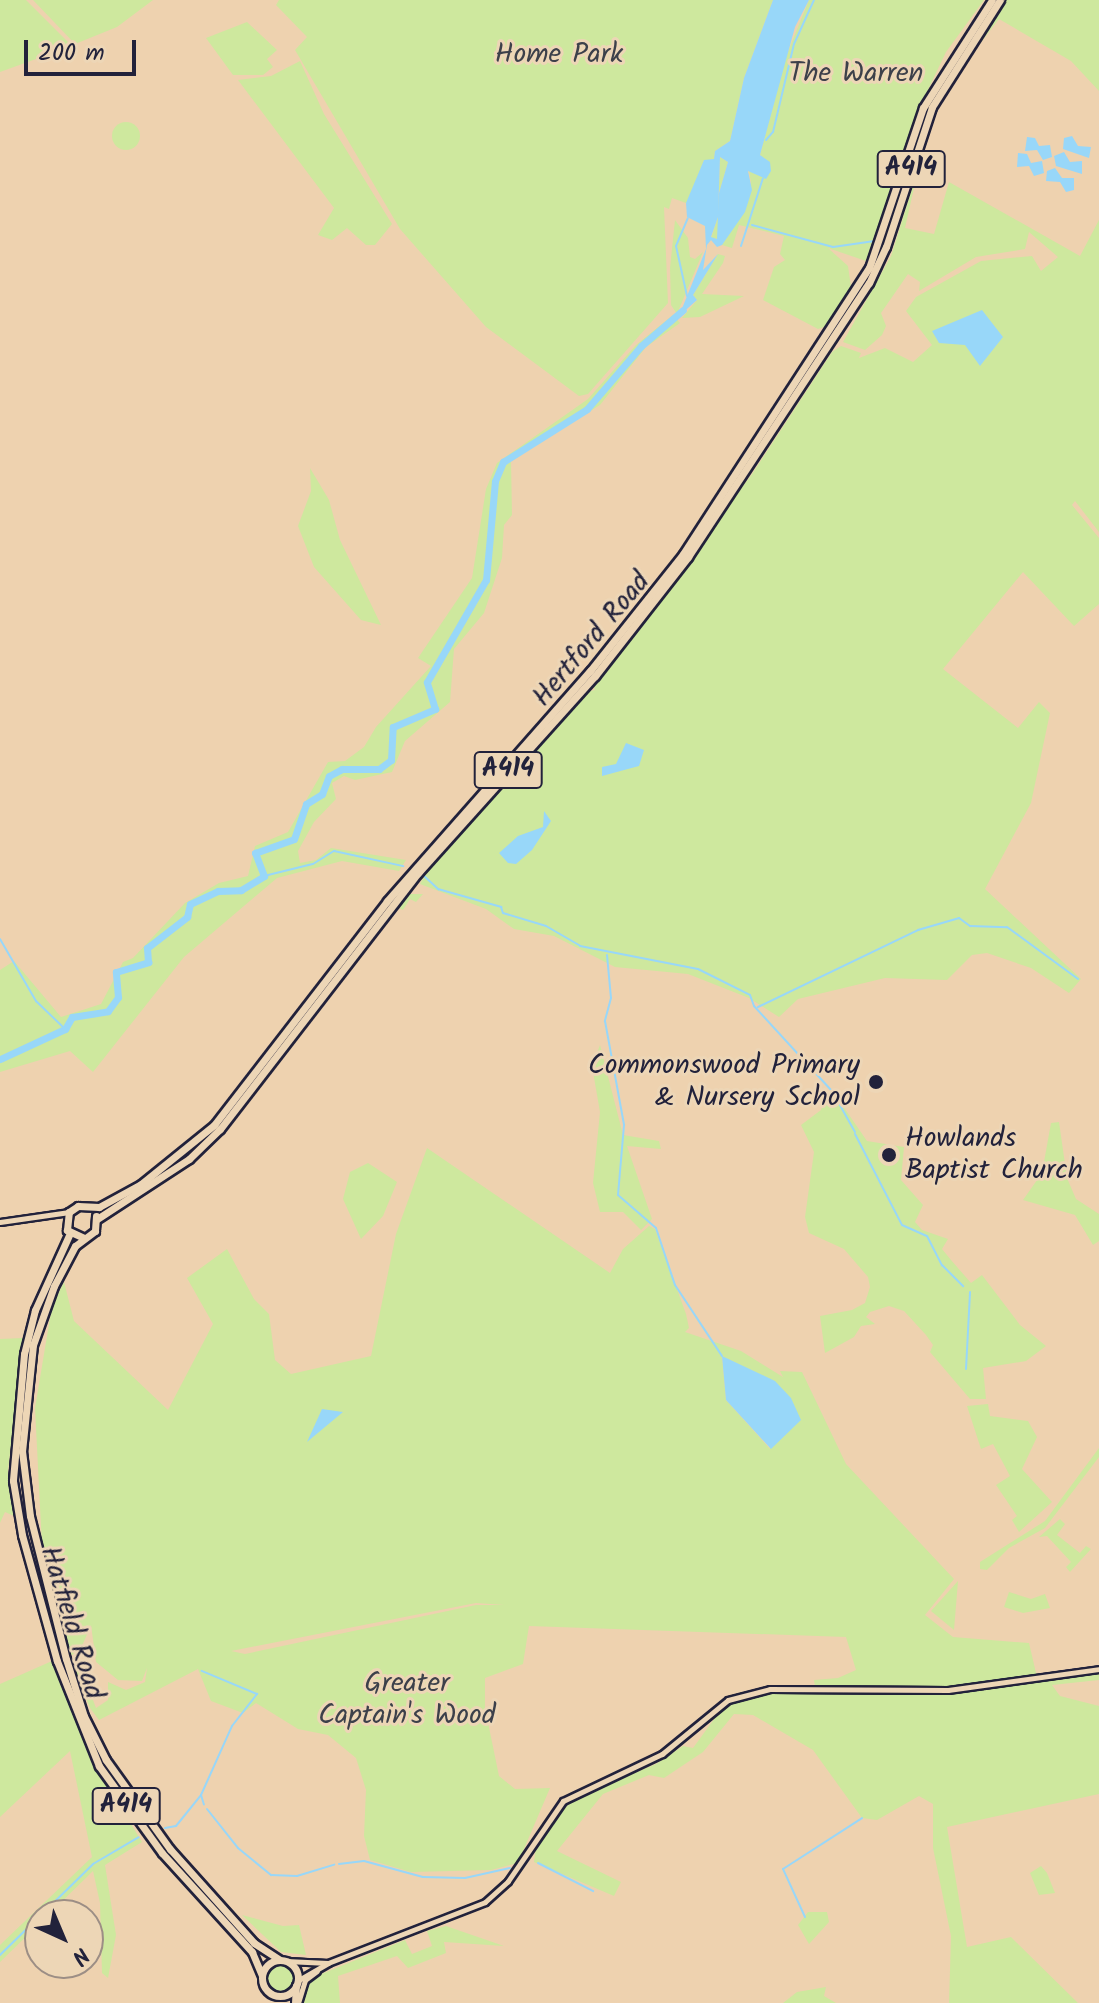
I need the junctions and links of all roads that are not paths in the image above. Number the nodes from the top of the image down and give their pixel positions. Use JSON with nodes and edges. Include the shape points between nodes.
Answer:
{"nodes":[{"id":1,"x":992,"y":0,"type":"edge"},
{"id":2,"x":1000,"y":0,"type":"edge"},
{"id":3,"x":91,"y":1208,"type":"junction"},
{"id":4,"x":69,"y":1212,"type":"junction"},
{"id":5,"x":55,"y":1216,"type":"junction"},
{"id":6,"x":97,"y":1219,"type":"junction"},
{"id":7,"x":0,"y":1222,"type":"edge"},
{"id":8,"x":65,"y":1223,"type":"junction"},
{"id":9,"x":70,"y":1233,"type":"junction"},
{"id":10,"x":84,"y":1238,"type":"junction"},
{"id":11,"x":1099,"y":1669,"type":"edge"},
{"id":12,"x":80,"y":1717,"type":"junction"},
{"id":13,"x":89,"y":1736,"type":"junction"},
{"id":14,"x":282,"y":1960,"type":"junction"},
{"id":15,"x":326,"y":1964,"type":"junction"},
{"id":16,"x":262,"y":1975,"type":"junction"},
{"id":17,"x":297,"y":1982,"type":"junction"},
{"id":18,"x":277,"y":1995,"type":"junction"},
{"id":19,"x":283,"y":2003,"type":"edge"},
{"id":20,"x":297,"y":2003,"type":"edge"}],
"edges":[{"from":1,"to":3,"type":"highway","name":"Hertford Road","number":"A414","via":[[923,108],[869,268],[683,554],[590,671],[407,877],[214,1125],[157,1173]]},
{"from":2,"to":6,"type":"highway","name":"Hertford Road","number":"A414","via":[[932,107],[892,233],[869,283],[688,557],[595,676],[418,873],[220,1129],[189,1159]]},
{"from":3,"to":4,"type":"highway","via":[[78,1206]]},
{"from":3,"to":6,"type":"highway"},
{"from":4,"to":5,"type":"main road"},
{"from":4,"to":8,"type":"highway"},
{"from":5,"to":7,"type":"main road"},
{"from":5,"to":8,"type":"main road"},
{"from":6,"to":10,"type":"highway","via":[[95,1231]]},
{"from":8,"to":9,"type":"highway"},
{"from":9,"to":10,"type":"highway"},
{"from":9,"to":12,"type":"highway","name":"Hatfield Road","number":"A414","via":[[28,1333],[13,1481],[22,1535]]},
{"from":10,"to":12,"type":"highway","name":"Hatfield Road","number":"A414","via":[[54,1286],[36,1331],[22,1451],[30,1516]]},
{"from":11,"to":15,"type":"main road","via":[[899,1691],[770,1689],[728,1700],[662,1754],[563,1801],[497,1892],[470,1910]]},
{"from":12,"to":13,"type":"highway","name":"Hatfield Road","number":"A414"},
{"from":13,"to":14,"type":"highway","name":"Hatfield Road","number":"A414","via":[[153,1829],[244,1932]]},
{"from":13,"to":16,"type":"highway","name":"Hatfield Road","number":"A414","via":[[131,1814],[252,1952]]},
{"from":14,"to":15,"type":"main road"},
{"from":14,"to":16,"type":"highway","via":[[268,1964]]},
{"from":14,"to":17,"type":"highway"},
{"from":15,"to":17,"type":"main road"},
{"from":15,"to":20,"type":"main road","via":[[305,1980]]},
{"from":16,"to":18,"type":"highway","via":[[264,1987]]},
{"from":17,"to":18,"type":"highway","via":[[286,1994]]},
{"from":17,"to":20,"type":"highway"},
{"from":18,"to":19,"type":"highway"}]}
